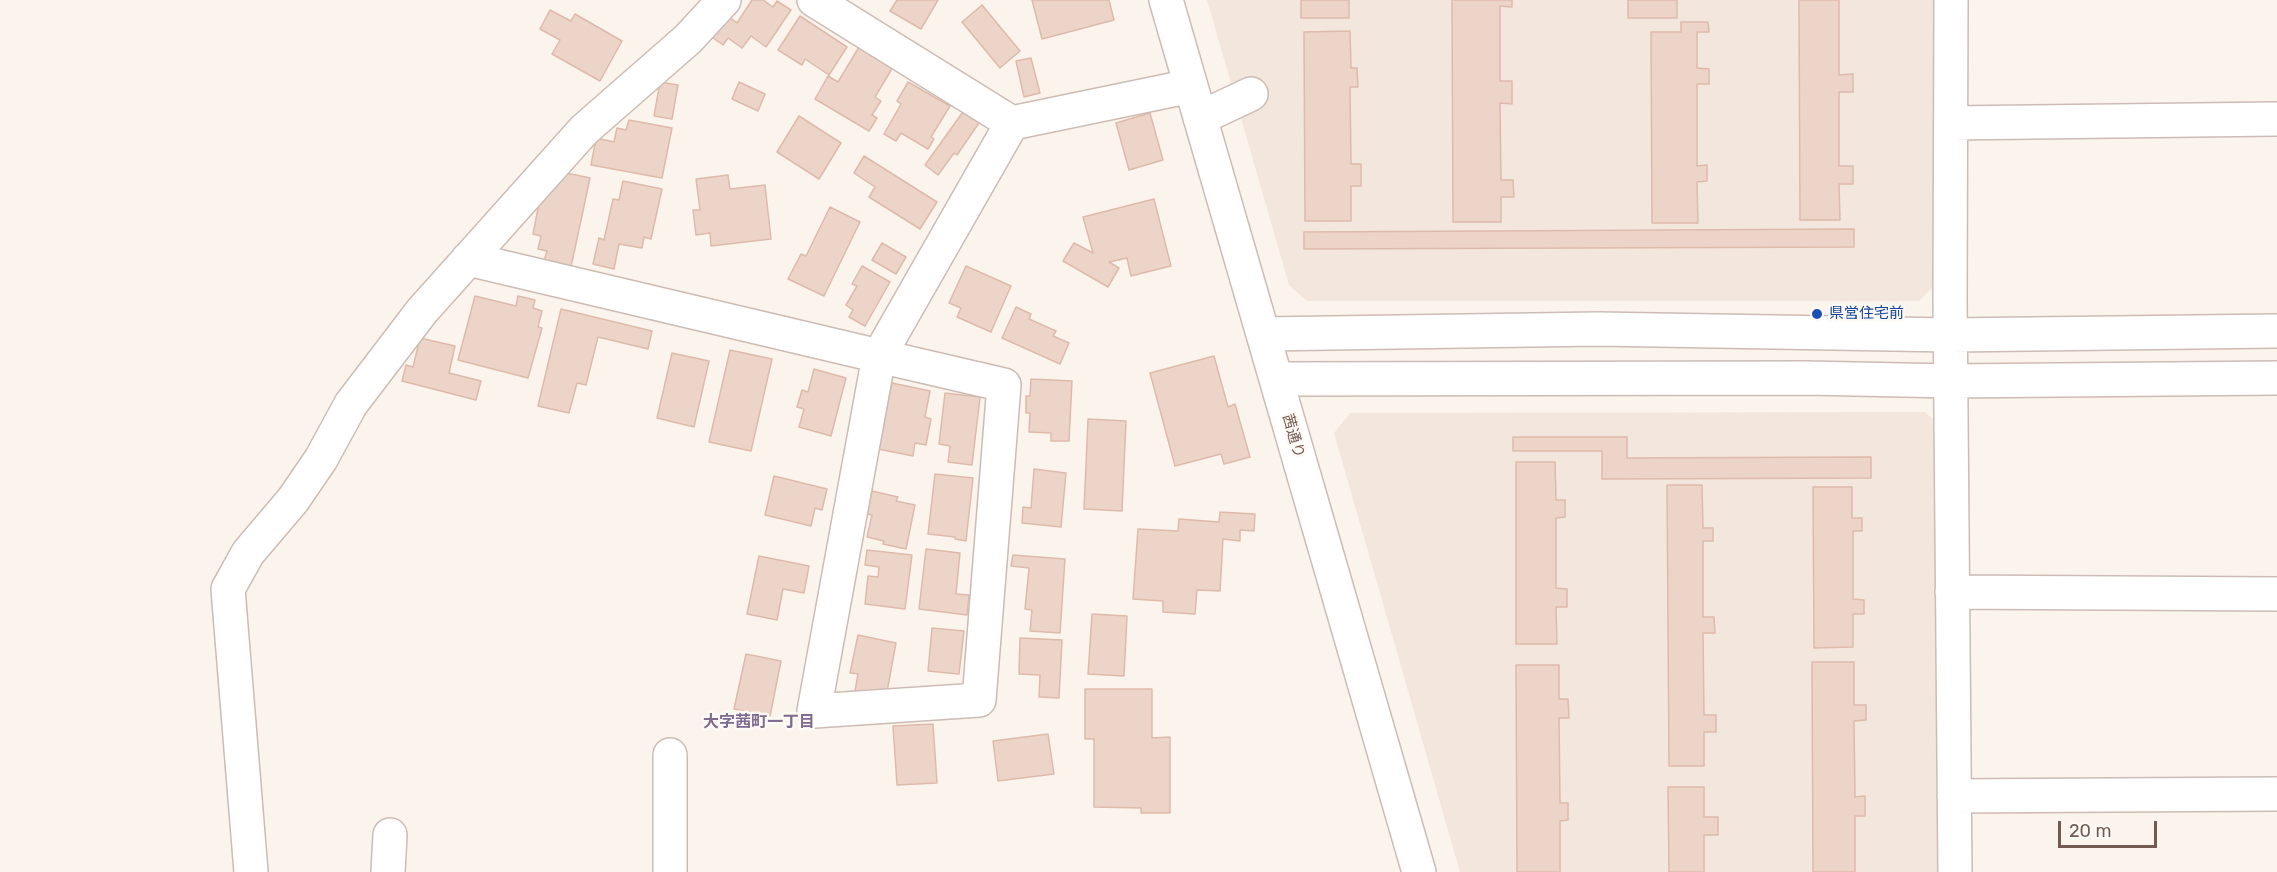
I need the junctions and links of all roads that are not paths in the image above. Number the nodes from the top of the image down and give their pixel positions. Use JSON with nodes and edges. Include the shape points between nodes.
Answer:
{"nodes":[{"id":1,"x":724,"y":0,"type":"edge"},
{"id":2,"x":814,"y":0,"type":"edge"},
{"id":3,"x":1166,"y":0,"type":"edge"},
{"id":4,"x":1951,"y":0,"type":"edge"},
{"id":5,"x":1191,"y":86,"type":"junction"},
{"id":6,"x":1251,"y":94,"type":"dead end"},
{"id":7,"x":1200,"y":118,"type":"junction"},
{"id":8,"x":2277,"y":119,"type":"edge"},
{"id":9,"x":1012,"y":123,"type":"junction"},
{"id":10,"x":1951,"y":123,"type":"junction"},
{"id":11,"x":468,"y":259,"type":"junction"},
{"id":12,"x":2277,"y":331,"type":"edge"},
{"id":13,"x":1264,"y":334,"type":"junction"},
{"id":14,"x":1950,"y":334,"type":"junction"},
{"id":15,"x":879,"y":356,"type":"junction"},
{"id":16,"x":2277,"y":378,"type":"edge"},
{"id":17,"x":1276,"y":379,"type":"junction"},
{"id":18,"x":1951,"y":381,"type":"junction"},
{"id":19,"x":1952,"y":592,"type":"junction"},
{"id":20,"x":2277,"y":594,"type":"edge"},
{"id":21,"x":670,"y":754,"type":"dead end"},
{"id":22,"x":2277,"y":794,"type":"edge"},
{"id":23,"x":1954,"y":796,"type":"junction"},
{"id":24,"x":390,"y":835,"type":"dead end"},
{"id":25,"x":251,"y":872,"type":"edge"},
{"id":26,"x":388,"y":872,"type":"edge"},
{"id":27,"x":670,"y":872,"type":"edge"},
{"id":28,"x":1419,"y":872,"type":"edge"},
{"id":29,"x":1955,"y":872,"type":"edge"}],
"edges":[{"from":1,"to":11,"type":"street","via":[[688,39],[584,130]]},
{"from":2,"to":9,"type":"street"},
{"from":3,"to":5,"type":"street","name":"茜通り"},
{"from":4,"to":10,"type":"street"},
{"from":5,"to":7,"type":"street","name":"茜通り"},
{"from":5,"to":9,"type":"street"},
{"from":6,"to":7,"type":"street"},
{"from":7,"to":13,"type":"street","name":"茜通り"},
{"from":8,"to":10,"type":"street"},
{"from":9,"to":15,"type":"street"},
{"from":10,"to":14,"type":"street"},
{"from":11,"to":15,"type":"street"},
{"from":11,"to":25,"type":"street","via":[[422,311],[351,404],[321,459],[293,500],[248,553],[228,589]]},
{"from":12,"to":14,"type":"street"},
{"from":13,"to":14,"type":"street","via":[[1598,329]]},
{"from":13,"to":17,"type":"street","name":"茜通り"},
{"from":14,"to":18,"type":"street"},
{"from":15,"to":15,"type":"street","via":[[854,493],[814,711],[979,700],[1004,385]]},
{"from":16,"to":18,"type":"street"},
{"from":17,"to":18,"type":"street"},
{"from":17,"to":28,"type":"street","name":"茜通り"},
{"from":18,"to":19,"type":"street"},
{"from":19,"to":20,"type":"street"},
{"from":19,"to":23,"type":"street"},
{"from":21,"to":27,"type":"street"},
{"from":22,"to":23,"type":"street"},
{"from":23,"to":29,"type":"street"},
{"from":24,"to":26,"type":"street"}]}
